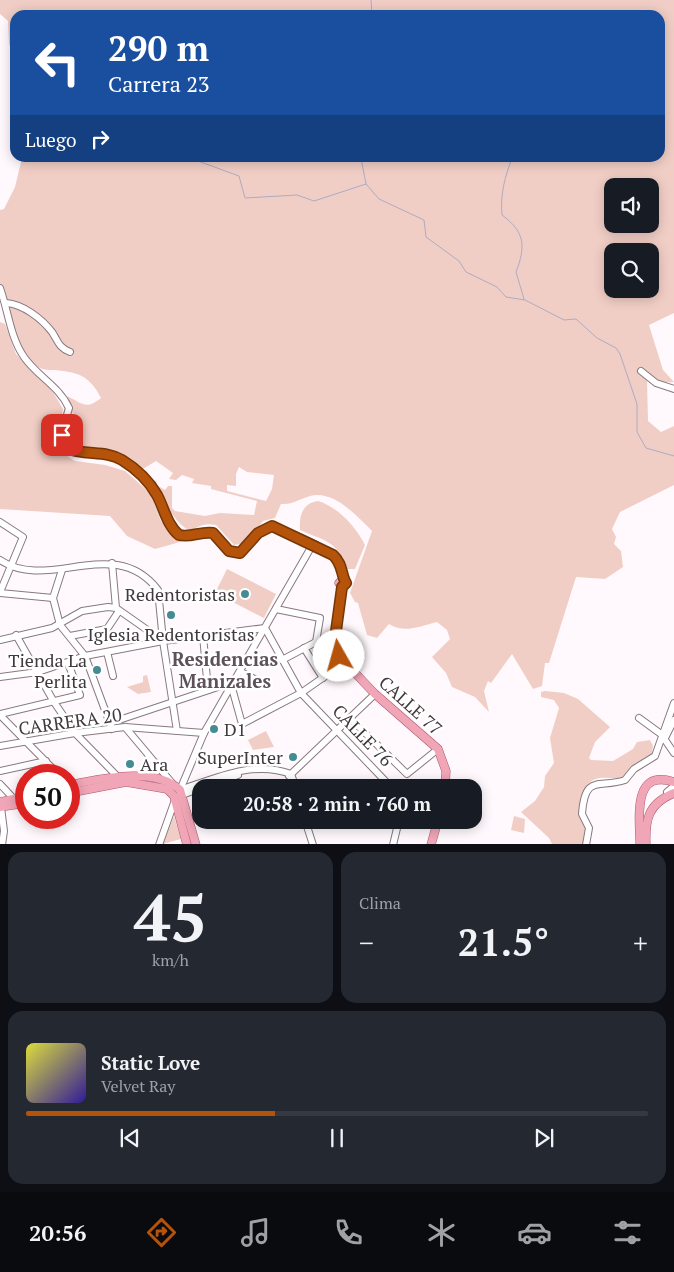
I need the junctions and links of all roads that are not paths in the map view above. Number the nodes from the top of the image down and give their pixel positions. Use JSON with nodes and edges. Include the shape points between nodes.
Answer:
{"nodes":[{"id":1,"x":0,"y":288,"type":"edge"},
{"id":2,"x":6,"y":303,"type":"junction"},
{"id":3,"x":70,"y":352,"type":"dead end"},
{"id":4,"x":641,"y":371,"type":"dead end"},
{"id":5,"x":674,"y":389,"type":"edge"},
{"id":6,"x":0,"y":522,"type":"edge"},
{"id":7,"x":313,"y":544,"type":"junction"},
{"id":8,"x":0,"y":560,"type":"edge"},
{"id":9,"x":112,"y":563,"type":"junction"},
{"id":10,"x":11,"y":567,"type":"junction"},
{"id":11,"x":62,"y":570,"type":"junction"},
{"id":12,"x":342,"y":583,"type":"joint"},
{"id":13,"x":0,"y":592,"type":"edge"},
{"id":14,"x":53,"y":598,"type":"junction"},
{"id":15,"x":276,"y":609,"type":"junction"},
{"id":16,"x":117,"y":610,"type":"junction"},
{"id":17,"x":60,"y":625,"type":"junction"},
{"id":18,"x":265,"y":628,"type":"junction"},
{"id":19,"x":16,"y":635,"type":"junction"},
{"id":20,"x":70,"y":636,"type":"junction"},
{"id":21,"x":203,"y":636,"type":"junction"},
{"id":22,"x":0,"y":640,"type":"edge"},
{"id":23,"x":163,"y":641,"type":"junction"},
{"id":24,"x":304,"y":648,"type":"junction"},
{"id":25,"x":107,"y":652,"type":"junction"},
{"id":26,"x":85,"y":656,"type":"junction"},
{"id":27,"x":282,"y":660,"type":"junction"},
{"id":28,"x":68,"y":663,"type":"junction"},
{"id":29,"x":344,"y":664,"type":"junction"},
{"id":30,"x":38,"y":672,"type":"junction"},
{"id":31,"x":240,"y":672,"type":"junction"},
{"id":32,"x":113,"y":676,"type":"dead end"},
{"id":33,"x":0,"y":677,"type":"edge"},
{"id":34,"x":323,"y":678,"type":"junction"},
{"id":35,"x":260,"y":682,"type":"dead end"},
{"id":36,"x":234,"y":684,"type":"junction"},
{"id":37,"x":208,"y":690,"type":"junction"},
{"id":38,"x":301,"y":693,"type":"junction"},
{"id":39,"x":376,"y":694,"type":"junction"},
{"id":40,"x":54,"y":702,"type":"junction"},
{"id":41,"x":174,"y":703,"type":"junction"},
{"id":42,"x":674,"y":703,"type":"edge"},
{"id":43,"x":0,"y":714,"type":"edge"},
{"id":44,"x":639,"y":718,"type":"dead end"},
{"id":45,"x":351,"y":719,"type":"junction"},
{"id":46,"x":674,"y":720,"type":"edge"},
{"id":47,"x":111,"y":726,"type":"junction"},
{"id":48,"x":125,"y":727,"type":"junction"},
{"id":49,"x":177,"y":731,"type":"junction"},
{"id":50,"x":339,"y":731,"type":"junction"},
{"id":51,"x":75,"y":733,"type":"junction"},
{"id":52,"x":204,"y":733,"type":"junction"},
{"id":53,"x":663,"y":736,"type":"junction"},
{"id":54,"x":27,"y":742,"type":"junction"},
{"id":55,"x":0,"y":746,"type":"edge"},
{"id":56,"x":438,"y":749,"type":"junction"},
{"id":57,"x":674,"y":754,"type":"edge"},
{"id":58,"x":46,"y":761,"type":"junction"},
{"id":59,"x":49,"y":764,"type":"edge"},
{"id":60,"x":0,"y":771,"type":"edge"},
{"id":61,"x":116,"y":776,"type":"junction"},
{"id":62,"x":290,"y":776,"type":"junction"},
{"id":63,"x":232,"y":779,"type":"edge"},
{"id":64,"x":291,"y":779,"type":"edge"},
{"id":65,"x":384,"y":779,"type":"edge"},
{"id":66,"x":446,"y":779,"type":"edge"},
{"id":67,"x":658,"y":781,"type":"junction"},
{"id":68,"x":673,"y":782,"type":"edge"},
{"id":69,"x":80,"y":783,"type":"edge"},
{"id":70,"x":0,"y":784,"type":"edge"},
{"id":71,"x":173,"y":784,"type":"junction"},
{"id":72,"x":80,"y":791,"type":"edge"},
{"id":73,"x":192,"y":791,"type":"edge"},
{"id":74,"x":669,"y":794,"type":"edge"},
{"id":75,"x":179,"y":795,"type":"junction"},
{"id":76,"x":640,"y":795,"type":"junction"},
{"id":77,"x":14,"y":799,"type":"joint"},
{"id":78,"x":15,"y":804,"type":"edge"},
{"id":79,"x":0,"y":805,"type":"edge"},
{"id":80,"x":655,"y":805,"type":"junction"},
{"id":81,"x":182,"y":816,"type":"junction"},
{"id":82,"x":191,"y":828,"type":"junction"},
{"id":83,"x":308,"y":829,"type":"edge"},
{"id":84,"x":397,"y":829,"type":"edge"},
{"id":85,"x":436,"y":829,"type":"edge"},
{"id":86,"x":182,"y":830,"type":"junction"},
{"id":87,"x":2,"y":844,"type":"edge"},
{"id":88,"x":159,"y":844,"type":"edge"},
{"id":89,"x":185,"y":844,"type":"edge"},
{"id":90,"x":196,"y":844,"type":"edge"},
{"id":91,"x":313,"y":844,"type":"edge"},
{"id":92,"x":393,"y":844,"type":"edge"},
{"id":93,"x":432,"y":844,"type":"edge"},
{"id":94,"x":586,"y":844,"type":"edge"},
{"id":95,"x":640,"y":844,"type":"edge"},
{"id":96,"x":646,"y":844,"type":"edge"}],
"edges":[{"from":1,"to":2,"type":"street"},
{"from":2,"to":3,"type":"street","via":[[18,304],[25,309],[47,327],[58,344]]},
{"from":2,"to":7,"type":"street","via":[[20,351],[29,364],[58,390],[67,404],[69,416],[62,435],[66,448],[81,454],[112,456],[138,472],[156,494],[166,517],[179,535],[189,537],[213,533],[229,551],[240,553],[258,533],[272,526]]},
{"from":4,"to":5,"type":"street","via":[[656,383]]},
{"from":6,"to":10,"type":"street","via":[[23,537]]},
{"from":7,"to":12,"type":"street","via":[[338,559],[343,571]]},
{"from":7,"to":15,"type":"street"},
{"from":8,"to":10,"type":"street"},
{"from":9,"to":11,"type":"street"},
{"from":9,"to":16,"type":"street"},
{"from":9,"to":23,"type":"street","via":[[140,573],[158,590]]},
{"from":10,"to":11,"type":"street"},
{"from":10,"to":13,"type":"street"},
{"from":11,"to":14,"type":"street"},
{"from":12,"to":29,"type":"main road","via":[[336,639]]},
{"from":13,"to":14,"type":"street"},
{"from":14,"to":17,"type":"street"},
{"from":15,"to":18,"type":"street"},
{"from":15,"to":24,"type":"street","via":[[318,616],[315,643]]},
{"from":16,"to":17,"type":"street","via":[[108,607],[82,611]]},
{"from":16,"to":20,"type":"street","via":[[107,629]]},
{"from":16,"to":23,"type":"street"},
{"from":17,"to":19,"type":"street"},
{"from":17,"to":20,"type":"street"},
{"from":18,"to":21,"type":"street"},
{"from":18,"to":27,"type":"street","name":"CALLE 76"},
{"from":18,"to":31,"type":"street"},
{"from":19,"to":22,"type":"street"},
{"from":19,"to":30,"type":"street"},
{"from":20,"to":26,"type":"street"},
{"from":21,"to":23,"type":"street"},
{"from":21,"to":37,"type":"street"},
{"from":23,"to":25,"type":"street"},
{"from":23,"to":41,"type":"street"},
{"from":24,"to":27,"type":"street"},
{"from":24,"to":34,"type":"street"},
{"from":25,"to":26,"type":"street"},
{"from":25,"to":32,"type":"street"},
{"from":26,"to":28,"type":"street"},
{"from":26,"to":47,"type":"street"},
{"from":27,"to":38,"type":"street","name":"CALLE 76"},
{"from":28,"to":30,"type":"street"},
{"from":28,"to":40,"type":"street","via":[[80,695]]},
{"from":29,"to":34,"type":"street"},
{"from":29,"to":39,"type":"main road","name":"CALLE 77"},
{"from":30,"to":33,"type":"street"},
{"from":30,"to":40,"type":"street"},
{"from":31,"to":35,"type":"street"},
{"from":31,"to":36,"type":"street"},
{"from":34,"to":38,"type":"street"},
{"from":36,"to":37,"type":"street"},
{"from":36,"to":38,"type":"street","via":[[242,724]]},
{"from":36,"to":52,"type":"street"},
{"from":37,"to":41,"type":"street"},
{"from":38,"to":50,"type":"street","name":"CALLE 76"},
{"from":39,"to":45,"type":"street"},
{"from":39,"to":56,"type":"main road","name":"CALLE 77"},
{"from":40,"to":43,"type":"street"},
{"from":40,"to":51,"type":"street"},
{"from":41,"to":47,"type":"street"},
{"from":41,"to":49,"type":"street"},
{"from":42,"to":53,"type":"street"},
{"from":43,"to":54,"type":"street"},
{"from":44,"to":53,"type":"street"},
{"from":45,"to":50,"type":"street"},
{"from":45,"to":56,"type":"street","via":[[407,774]]},
{"from":46,"to":53,"type":"street"},
{"from":47,"to":48,"type":"street","name":"CARRERA 20"},
{"from":47,"to":51,"type":"street","name":"CARRERA 20"},
{"from":48,"to":49,"type":"street","name":"CARRERA 20"},
{"from":48,"to":71,"type":"street"},
{"from":49,"to":52,"type":"street","name":"CARRERA 20"},
{"from":50,"to":62,"type":"street"},
{"from":50,"to":65,"type":"street","name":"CALLE 76"},
{"from":51,"to":54,"type":"street","name":"CARRERA 20"},
{"from":51,"to":61,"type":"street"},
{"from":52,"to":75,"type":"street"},
{"from":53,"to":57,"type":"street"},
{"from":53,"to":94,"type":"street","via":[[655,756],[638,766],[625,780],[598,782],[588,789],[582,814],[589,828]]},
{"from":54,"to":55,"type":"street","name":"CARRERA 20"},
{"from":54,"to":58,"type":"street"},
{"from":56,"to":66,"type":"main road"},
{"from":58,"to":59,"type":"street"},
{"from":58,"to":60,"type":"street"},
{"from":61,"to":69,"type":"main road"},
{"from":61,"to":71,"type":"main road"},
{"from":62,"to":63,"type":"street","via":[[252,773]]},
{"from":62,"to":64,"type":"street"},
{"from":62,"to":75,"type":"street","via":[[275,770],[251,769]]},
{"from":67,"to":68,"type":"main road"},
{"from":67,"to":74,"type":"main road","via":[[663,783]]},
{"from":67,"to":76,"type":"main road","via":[[647,785]]},
{"from":68,"to":74,"type":"street"},
{"from":70,"to":77,"type":"street"},
{"from":71,"to":75,"type":"main road"},
{"from":72,"to":75,"type":"main road","via":[[126,782],[167,789]]},
{"from":73,"to":75,"type":"street"},
{"from":74,"to":80,"type":"main road"},
{"from":75,"to":81,"type":"main road"},
{"from":75,"to":88,"type":"street"},
{"from":76,"to":80,"type":"main road","via":[[646,803]]},
{"from":76,"to":95,"type":"main road"},
{"from":77,"to":79,"type":"main road"},
{"from":78,"to":79,"type":"main road"},
{"from":79,"to":87,"type":"street","via":[[4,831]]},
{"from":80,"to":96,"type":"main road","via":[[646,819]]},
{"from":81,"to":82,"type":"main road"},
{"from":81,"to":86,"type":"main road"},
{"from":82,"to":86,"type":"main road"},
{"from":82,"to":90,"type":"main road"},
{"from":83,"to":91,"type":"street"},
{"from":84,"to":92,"type":"street"},
{"from":85,"to":93,"type":"main road"},
{"from":86,"to":89,"type":"main road"}]}
